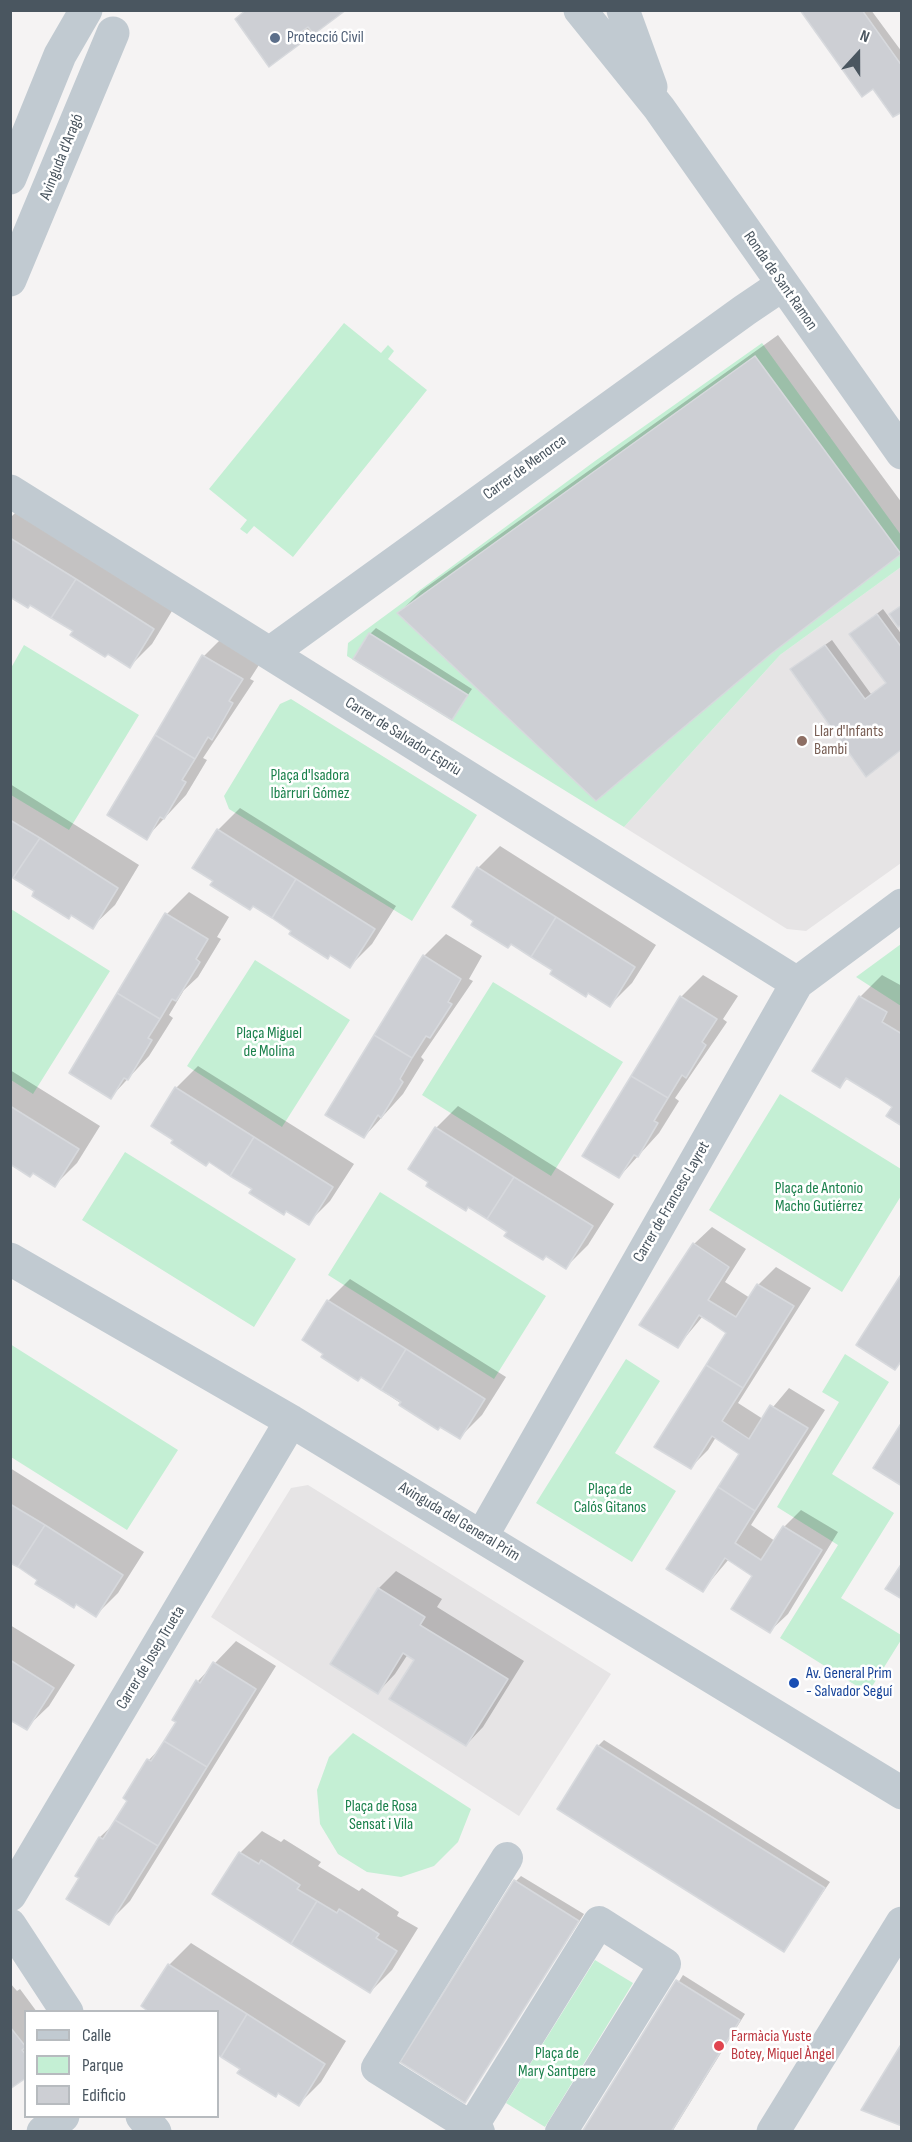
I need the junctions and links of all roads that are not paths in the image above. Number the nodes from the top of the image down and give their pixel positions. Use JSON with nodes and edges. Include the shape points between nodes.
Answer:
{"nodes":[{"id":1,"x":86,"y":10,"type":"edge"},
{"id":2,"x":579,"y":10,"type":"edge"},
{"id":3,"x":623,"y":10,"type":"edge"},
{"id":4,"x":120,"y":22,"type":"edge"},
{"id":5,"x":659,"y":108,"type":"junction"},
{"id":6,"x":10,"y":178,"type":"edge"},
{"id":7,"x":10,"y":230,"type":"edge"},
{"id":8,"x":10,"y":280,"type":"edge"},
{"id":9,"x":782,"y":285,"type":"junction"},
{"id":10,"x":902,"y":453,"type":"edge"},
{"id":11,"x":10,"y":490,"type":"edge"},
{"id":12,"x":270,"y":654,"type":"junction"},
{"id":13,"x":902,"y":905,"type":"edge"},
{"id":14,"x":797,"y":983,"type":"junction"},
{"id":15,"x":10,"y":1259,"type":"edge"},
{"id":16,"x":291,"y":1421,"type":"junction"},
{"id":17,"x":482,"y":1536,"type":"junction"},
{"id":18,"x":902,"y":1793,"type":"edge"},
{"id":19,"x":507,"y":1858,"type":"dead end"},
{"id":20,"x":10,"y":1895,"type":"edge"},
{"id":21,"x":902,"y":1923,"type":"edge"},
{"id":22,"x":10,"y":1925,"type":"edge"},
{"id":23,"x":66,"y":2010,"type":"edge"},
{"id":24,"x":60,"y":2118,"type":"edge"},
{"id":25,"x":144,"y":2118,"type":"edge"},
{"id":26,"x":476,"y":2129,"type":"edge"},
{"id":27,"x":43,"y":2132,"type":"edge"},
{"id":28,"x":155,"y":2132,"type":"edge"},
{"id":29,"x":561,"y":2132,"type":"edge"},
{"id":30,"x":774,"y":2132,"type":"edge"}],
"edges":[{"from":1,"to":6,"type":"street","via":[[60,55]]},
{"from":2,"to":5,"type":"street","name":"Ronda de Sant Ramon"},
{"from":3,"to":5,"type":"street","name":"Ronda de Sant Ramon"},
{"from":4,"to":7,"type":"street","name":"Avinguda d'Aragó","via":[[74,75]]},
{"from":4,"to":8,"type":"street","name":"Avinguda d'Aragó"},
{"from":5,"to":9,"type":"street","name":"Ronda de Sant Ramon"},
{"from":9,"to":10,"type":"street","name":"Ronda de Sant Ramon"},
{"from":9,"to":12,"type":"street","name":"Carrer de Menorca"},
{"from":11,"to":12,"type":"street","name":"Carrer de Salvador Espriu"},
{"from":12,"to":14,"type":"street","name":"Carrer de Salvador Espriu"},
{"from":13,"to":14,"type":"street","name":"Carrer de Francesc Layret"},
{"from":14,"to":17,"type":"street","name":"Carrer de Francesc Layret"},
{"from":15,"to":16,"type":"street","name":"Avinguda del General Prim"},
{"from":16,"to":17,"type":"street","name":"Avinguda del General Prim"},
{"from":16,"to":20,"type":"street","name":"Carrer de Josep Trueta"},
{"from":17,"to":18,"type":"street","name":"Avinguda del General Prim"},
{"from":19,"to":26,"type":"street","via":[[377,2068]]},
{"from":21,"to":30,"type":"street"},
{"from":22,"to":23,"type":"street"},
{"from":24,"to":27,"type":"street"},
{"from":25,"to":28,"type":"street"},
{"from":26,"to":29,"type":"street","via":[[599,1922],[665,1964]]}]}
